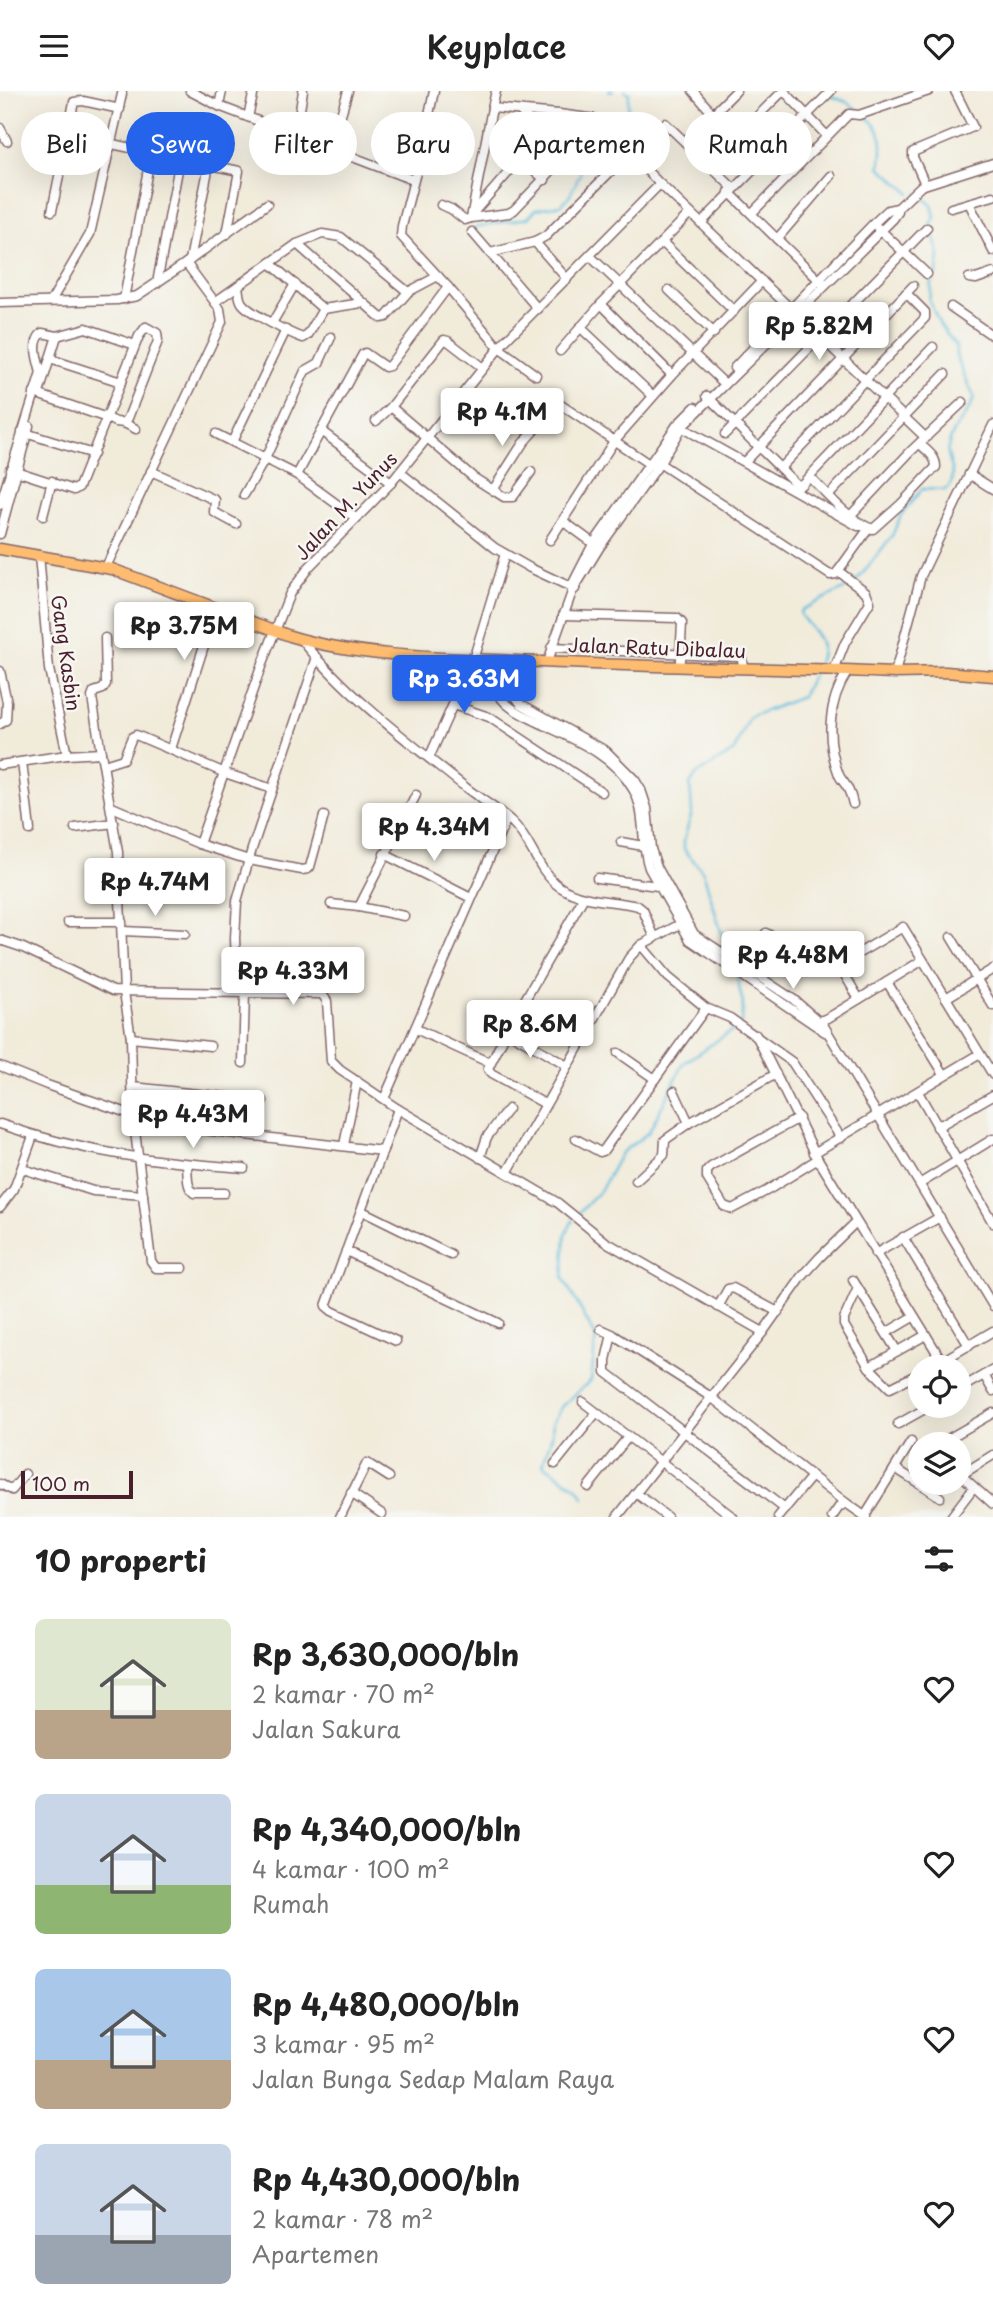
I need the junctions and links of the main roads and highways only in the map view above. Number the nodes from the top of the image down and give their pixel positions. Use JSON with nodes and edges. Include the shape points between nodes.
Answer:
{"nodes":[{"id":1,"x":0,"y":549,"type":"edge"},
{"id":2,"x":993,"y":676,"type":"edge"}],
"edges":[{"from":1,"to":2,"type":"main road","name":"Jalan Ratu Dibalau","via":[[106,567],[302,640],[408,655],[547,662],[680,660],[743,668]]}]}
